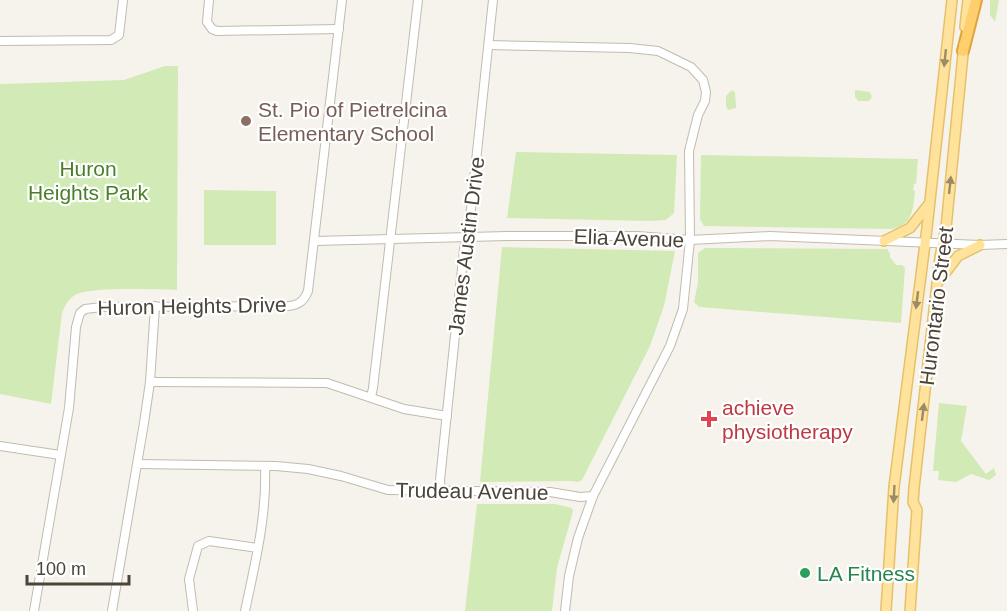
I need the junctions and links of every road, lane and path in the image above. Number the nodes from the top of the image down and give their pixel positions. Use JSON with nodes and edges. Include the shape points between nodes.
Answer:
{"nodes":[{"id":1,"x":123,"y":0,"type":"edge"},
{"id":2,"x":209,"y":0,"type":"edge"},
{"id":3,"x":342,"y":0,"type":"edge"},
{"id":4,"x":417,"y":0,"type":"edge"},
{"id":5,"x":493,"y":0,"type":"edge"},
{"id":6,"x":952,"y":0,"type":"edge"},
{"id":7,"x":968,"y":0,"type":"edge"},
{"id":8,"x":976,"y":0,"type":"edge"},
{"id":9,"x":339,"y":29,"type":"junction"},
{"id":10,"x":0,"y":41,"type":"edge"},
{"id":11,"x":489,"y":45,"type":"junction"},
{"id":12,"x":963,"y":51,"type":"junction"},
{"id":13,"x":929,"y":204,"type":"junction"},
{"id":14,"x":466,"y":238,"type":"junction"},
{"id":15,"x":390,"y":239,"type":"junction"},
{"id":16,"x":690,"y":240,"type":"junction"},
{"id":17,"x":315,"y":241,"type":"junction"},
{"id":18,"x":884,"y":241,"type":"junction"},
{"id":19,"x":925,"y":242,"type":"junction"},
{"id":20,"x":943,"y":243,"type":"junction"},
{"id":21,"x":1007,"y":244,"type":"edge"},
{"id":22,"x":980,"y":245,"type":"junction"},
{"id":23,"x":939,"y":282,"type":"junction"},
{"id":24,"x":155,"y":306,"type":"junction"},
{"id":25,"x":150,"y":382,"type":"junction"},
{"id":26,"x":371,"y":397,"type":"junction"},
{"id":27,"x":447,"y":416,"type":"junction"},
{"id":28,"x":0,"y":446,"type":"edge"},
{"id":29,"x":60,"y":455,"type":"junction"},
{"id":30,"x":138,"y":464,"type":"junction"},
{"id":31,"x":265,"y":467,"type":"junction"},
{"id":32,"x":441,"y":492,"type":"junction"},
{"id":33,"x":593,"y":496,"type":"junction"},
{"id":34,"x":258,"y":548,"type":"junction"},
{"id":35,"x":34,"y":611,"type":"edge"},
{"id":36,"x":112,"y":611,"type":"edge"},
{"id":37,"x":193,"y":611,"type":"edge"},
{"id":38,"x":244,"y":611,"type":"edge"},
{"id":39,"x":565,"y":611,"type":"edge"},
{"id":40,"x":886,"y":611,"type":"edge"},
{"id":41,"x":910,"y":611,"type":"edge"}],
"edges":[{"from":1,"to":10,"type":"street","via":[[119,35],[111,40]]},
{"from":2,"to":9,"type":"street","via":[[207,22],[217,31]]},
{"from":3,"to":9,"type":"street","name":"Huron Heights Drive"},
{"from":4,"to":15,"type":"street"},
{"from":5,"to":11,"type":"street","name":"James Austin Drive"},
{"from":6,"to":13,"type":"main road","name":"Hurontario Street","one_way":true},
{"from":7,"to":12,"type":"main road","name":"Hurontario Street"},
{"from":8,"to":12,"type":"highway"},
{"from":9,"to":17,"type":"street","name":"Huron Heights Drive"},
{"from":11,"to":14,"type":"street","name":"James Austin Drive"},
{"from":11,"to":16,"type":"street","via":[[646,49],[677,59],[698,73],[706,96],[689,151]]},
{"from":20,"to":12,"type":"main road","name":"Hurontario Street","one_way":true},
{"from":13,"to":18,"type":"main road","via":[[910,228]]},
{"from":13,"to":19,"type":"main road","name":"Hurontario Street"},
{"from":14,"to":15,"type":"street","name":"Elia Avenue"},
{"from":14,"to":16,"type":"street","name":"Elia Avenue","via":[[625,236]]},
{"from":14,"to":27,"type":"street","name":"James Austin Drive"},
{"from":15,"to":17,"type":"street","name":"Elia Avenue"},
{"from":15,"to":26,"type":"street"},
{"from":16,"to":18,"type":"street","name":"Elia Avenue","via":[[770,236]]},
{"from":16,"to":33,"type":"street","via":[[685,298],[676,330]]},
{"from":17,"to":24,"type":"street","name":"Huron Heights Drive","via":[[308,291],[296,306]]},
{"from":18,"to":19,"type":"street","name":"Elia Avenue"},
{"from":19,"to":20,"type":"street","name":"Elia Avenue"},
{"from":19,"to":40,"type":"main road","name":"Hurontario Street","one_way":true,"via":[[894,487]]},
{"from":20,"to":22,"type":"street","name":"Elia Avenue"},
{"from":20,"to":23,"type":"main road","name":"Hurontario Street"},
{"from":21,"to":22,"type":"street","name":"Elia Avenue"},
{"from":22,"to":23,"type":"main road","via":[[958,256]]},
{"from":41,"to":23,"type":"main road","name":"Hurontario Street","one_way":true,"via":[[917,510],[914,488]]},
{"from":24,"to":25,"type":"street"},
{"from":24,"to":29,"type":"street","name":"Huron Heights Drive","via":[[93,307],[80,313]]},
{"from":25,"to":26,"type":"street","via":[[327,383]]},
{"from":25,"to":30,"type":"street"},
{"from":26,"to":27,"type":"street","via":[[404,409]]},
{"from":27,"to":32,"type":"street","name":"James Austin Drive"},
{"from":28,"to":29,"type":"street"},
{"from":29,"to":35,"type":"street","name":"Huron Heights Drive"},
{"from":30,"to":31,"type":"street","name":"Trudeau Avenue"},
{"from":30,"to":36,"type":"street"},
{"from":31,"to":32,"type":"street","name":"Trudeau Avenue","via":[[308,469],[388,490]]},
{"from":31,"to":34,"type":"street"},
{"from":32,"to":33,"type":"street","name":"Trudeau Avenue"},
{"from":33,"to":39,"type":"street","via":[[578,537]]},
{"from":34,"to":37,"type":"street","via":[[209,541],[198,546],[189,579]]},
{"from":34,"to":38,"type":"street"}]}
